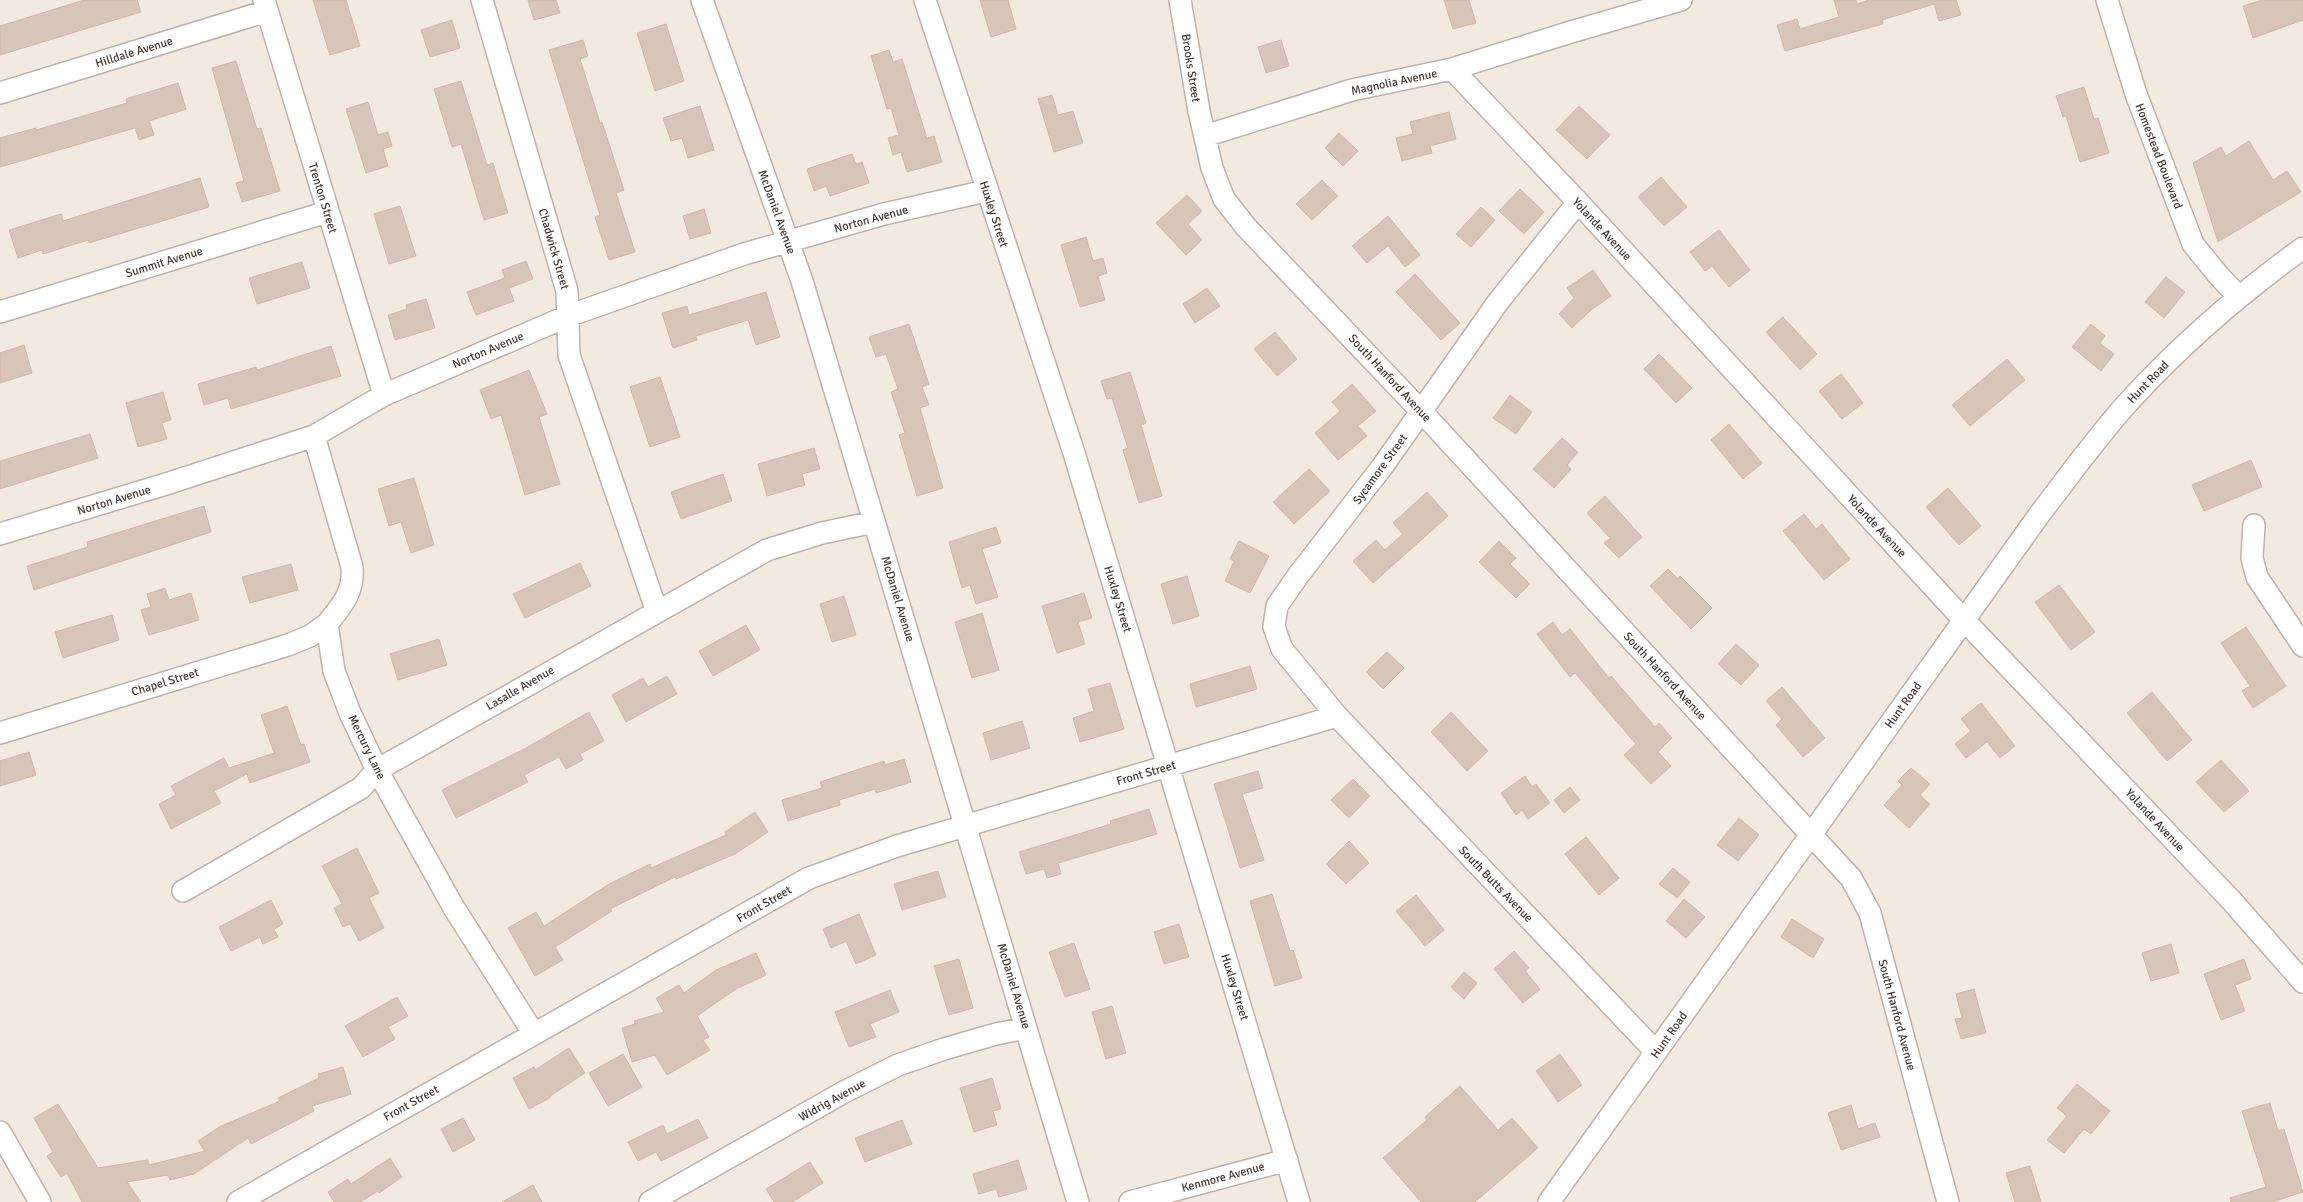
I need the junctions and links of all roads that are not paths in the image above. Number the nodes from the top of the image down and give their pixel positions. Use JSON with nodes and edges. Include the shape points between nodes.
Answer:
{"nodes":[{"id":1,"x":482,"y":0,"type":"edge"},
{"id":2,"x":702,"y":0,"type":"edge"},
{"id":3,"x":925,"y":0,"type":"edge"},
{"id":4,"x":1180,"y":0,"type":"edge"},
{"id":5,"x":1682,"y":0,"type":"edge"},
{"id":6,"x":2107,"y":0,"type":"edge"},
{"id":7,"x":265,"y":6,"type":"edge"},
{"id":8,"x":1452,"y":69,"type":"junction"},
{"id":9,"x":0,"y":93,"type":"edge"},
{"id":10,"x":1204,"y":136,"type":"junction"},
{"id":11,"x":986,"y":191,"type":"junction"},
{"id":12,"x":1578,"y":202,"type":"junction"},
{"id":13,"x":327,"y":212,"type":"junction"},
{"id":14,"x":788,"y":242,"type":"junction"},
{"id":15,"x":2303,"y":248,"type":"edge"},
{"id":16,"x":2239,"y":296,"type":"junction"},
{"id":17,"x":0,"y":312,"type":"edge"},
{"id":18,"x":568,"y":316,"type":"junction"},
{"id":19,"x":384,"y":395,"type":"junction"},
{"id":20,"x":1421,"y":411,"type":"junction"},
{"id":21,"x":314,"y":436,"type":"junction"},
{"id":22,"x":874,"y":522,"type":"junction"},
{"id":23,"x":2254,"y":525,"type":"dead end"},
{"id":24,"x":0,"y":534,"type":"edge"},
{"id":25,"x":658,"y":612,"type":"junction"},
{"id":26,"x":1964,"y":620,"type":"junction"},
{"id":27,"x":327,"y":624,"type":"junction"},
{"id":28,"x":2303,"y":646,"type":"edge"},
{"id":29,"x":1336,"y":716,"type":"junction"},
{"id":30,"x":0,"y":733,"type":"edge"},
{"id":31,"x":1169,"y":767,"type":"junction"},
{"id":32,"x":377,"y":770,"type":"junction"},
{"id":33,"x":967,"y":826,"type":"junction"},
{"id":34,"x":1810,"y":834,"type":"junction"},
{"id":35,"x":183,"y":891,"type":"dead end"},
{"id":36,"x":2303,"y":982,"type":"edge"},
{"id":37,"x":1026,"y":1028,"type":"junction"},
{"id":38,"x":534,"y":1034,"type":"junction"},
{"id":39,"x":1656,"y":1052,"type":"junction"},
{"id":40,"x":0,"y":1132,"type":"edge"},
{"id":41,"x":1287,"y":1160,"type":"junction"},
{"id":42,"x":40,"y":1202,"type":"edge"},
{"id":43,"x":238,"y":1202,"type":"edge"},
{"id":44,"x":650,"y":1202,"type":"edge"},
{"id":45,"x":1078,"y":1202,"type":"edge"},
{"id":46,"x":1130,"y":1202,"type":"edge"},
{"id":47,"x":1299,"y":1202,"type":"edge"},
{"id":48,"x":1549,"y":1202,"type":"edge"},
{"id":49,"x":1948,"y":1202,"type":"edge"}],
"edges":[{"from":1,"to":18,"type":"street","name":"Chadwick Street","via":[[567,291]]},
{"from":2,"to":14,"type":"street","name":"McDaniel Avenue"},
{"from":3,"to":11,"type":"street","name":"Huxley Street"},
{"from":4,"to":10,"type":"street","name":"Brooks Street"},
{"from":5,"to":8,"type":"street","name":"Magnolia Avenue"},
{"from":6,"to":16,"type":"street","name":"Homestead Boulevard","via":[[2136,94],[2193,244]]},
{"from":7,"to":9,"type":"street","name":"Hilldale Avenue"},
{"from":7,"to":13,"type":"street","name":"Trenton Street"},
{"from":8,"to":10,"type":"street","name":"Magnolia Avenue","via":[[1352,90]]},
{"from":8,"to":12,"type":"street","name":"Yolande Avenue"},
{"from":10,"to":20,"type":"street","name":"South Hanford Avenue","via":[[1224,199],[1246,227]]},
{"from":11,"to":14,"type":"street","name":"Norton Avenue","via":[[884,214]]},
{"from":11,"to":31,"type":"street","name":"Huxley Street","via":[[1074,453]]},
{"from":12,"to":20,"type":"street","name":"Sycamore Street","via":[[1498,302]]},
{"from":12,"to":26,"type":"street","name":"Yolande Avenue"},
{"from":13,"to":17,"type":"street","name":"Summit Avenue"},
{"from":13,"to":19,"type":"street","name":"Trenton Street"},
{"from":14,"to":18,"type":"street","name":"Norton Avenue","via":[[744,254]]},
{"from":14,"to":22,"type":"street","name":"McDaniel Avenue"},
{"from":15,"to":16,"type":"street","name":"Hunt Road"},
{"from":16,"to":26,"type":"street","name":"Hunt Road","via":[[2196,332],[2133,397],[2039,515]]},
{"from":18,"to":19,"type":"street","name":"Norton Avenue"},
{"from":18,"to":25,"type":"street","name":"Chadwick Street","via":[[569,355]]},
{"from":19,"to":21,"type":"street","name":"Norton Avenue"},
{"from":20,"to":29,"type":"street","name":"Sycamore Street","via":[[1278,606],[1274,627],[1282,649]]},
{"from":20,"to":34,"type":"street","name":"South Hanford Avenue"},
{"from":21,"to":24,"type":"street","name":"Norton Avenue"},
{"from":21,"to":27,"type":"street","via":[[346,542],[353,578],[349,595]]},
{"from":22,"to":25,"type":"street","name":"Lasalle Avenue","via":[[822,533],[767,550]]},
{"from":22,"to":33,"type":"street","name":"McDaniel Avenue"},
{"from":23,"to":28,"type":"street","via":[[2252,558],[2257,577]]},
{"from":25,"to":32,"type":"street","name":"Lasalle Avenue"},
{"from":26,"to":34,"type":"street","name":"Hunt Road"},
{"from":26,"to":36,"type":"street","name":"Yolande Avenue","via":[[2231,900]]},
{"from":27,"to":30,"type":"street","name":"Chapel Street","via":[[310,636],[288,644]]},
{"from":27,"to":32,"type":"street","name":"Mercury Lane","via":[[334,672]]},
{"from":29,"to":31,"type":"street","name":"Front Street"},
{"from":29,"to":39,"type":"street","name":"South Butts Avenue"},
{"from":31,"to":33,"type":"street","name":"Front Street"},
{"from":31,"to":41,"type":"street","name":"Huxley Street"},
{"from":32,"to":35,"type":"street","name":"Lasalle Avenue","via":[[361,788]]},
{"from":32,"to":38,"type":"street","name":"Mercury Lane","via":[[454,908]]},
{"from":33,"to":37,"type":"street","name":"McDaniel Avenue"},
{"from":33,"to":38,"type":"street","name":"Front Street","via":[[897,846],[809,878]]},
{"from":34,"to":39,"type":"street","name":"Hunt Road"},
{"from":34,"to":49,"type":"street","name":"South Hanford Avenue","via":[[1851,878],[1870,913]]},
{"from":37,"to":44,"type":"street","name":"Widrig Avenue","via":[[944,1049],[898,1065]]},
{"from":37,"to":45,"type":"street","name":"McDaniel Avenue"},
{"from":38,"to":43,"type":"street","name":"Front Street"},
{"from":39,"to":48,"type":"street","name":"Hunt Road"},
{"from":40,"to":42,"type":"street"},
{"from":41,"to":46,"type":"street","name":"Kenmore Avenue"},
{"from":41,"to":47,"type":"street","name":"Huxley Street"}]}
